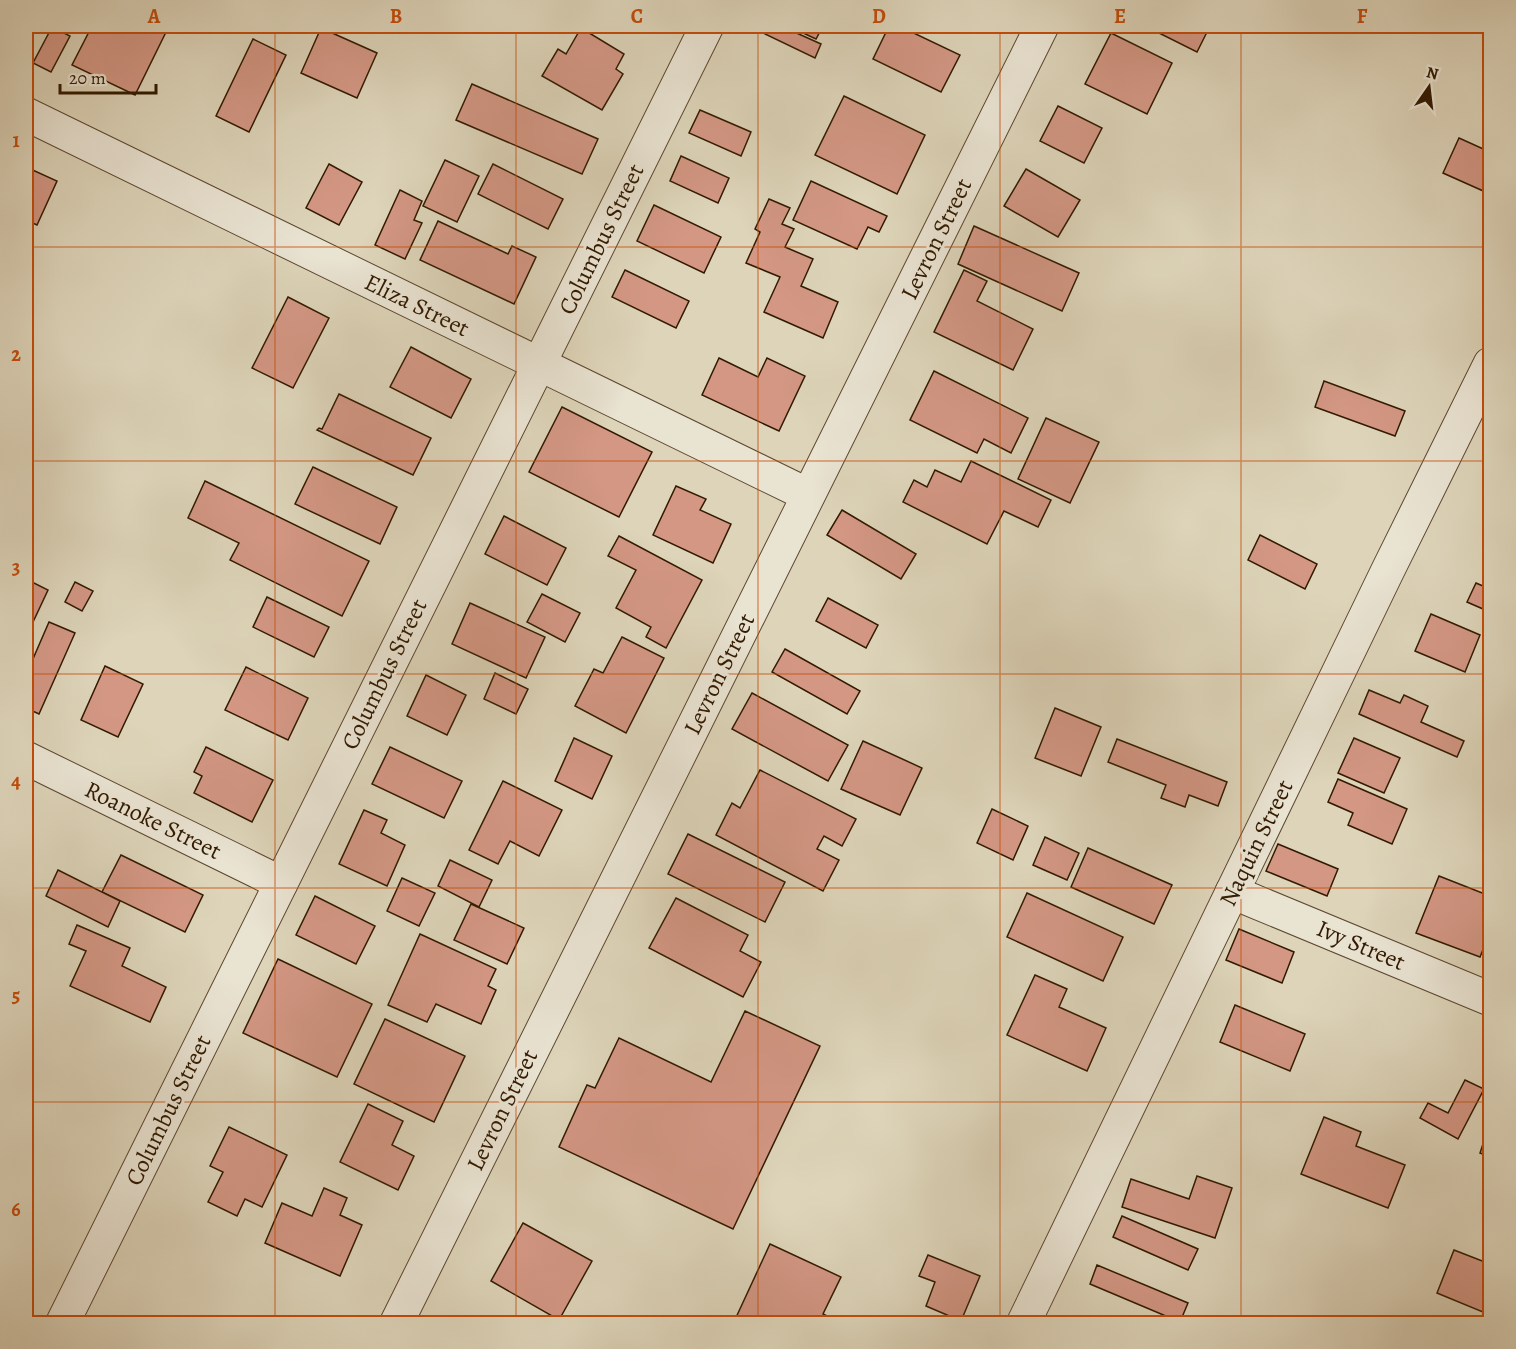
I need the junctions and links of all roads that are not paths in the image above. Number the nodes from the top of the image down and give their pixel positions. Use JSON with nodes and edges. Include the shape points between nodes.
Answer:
{"nodes":[{"id":1,"x":707,"y":26,"type":"edge"},
{"id":2,"x":1042,"y":26,"type":"edge"},
{"id":3,"x":26,"y":114,"type":"edge"},
{"id":4,"x":539,"y":364,"type":"junction"},
{"id":5,"x":1491,"y":364,"type":"edge"},
{"id":6,"x":808,"y":495,"type":"junction"},
{"id":7,"x":26,"y":758,"type":"edge"},
{"id":8,"x":281,"y":883,"type":"junction"},
{"id":9,"x":1232,"y":892,"type":"junction"},
{"id":10,"x":1491,"y":999,"type":"edge"},
{"id":11,"x":62,"y":1323,"type":"edge"},
{"id":12,"x":396,"y":1323,"type":"edge"},
{"id":13,"x":1023,"y":1323,"type":"edge"}],
"edges":[{"from":1,"to":4,"type":"street","name":"Columbus Street"},
{"from":2,"to":6,"type":"street","name":"Levron Street"},
{"from":3,"to":4,"type":"street","name":"Eliza Street"},
{"from":4,"to":6,"type":"street","name":"Eliza Street"},
{"from":4,"to":8,"type":"street","name":"Columbus Street"},
{"from":5,"to":9,"type":"street","name":"Naquin Street"},
{"from":6,"to":12,"type":"street","name":"Levron Street"},
{"from":7,"to":8,"type":"street","name":"Roanoke Street"},
{"from":8,"to":11,"type":"street","name":"Columbus Street"},
{"from":9,"to":10,"type":"street","name":"Ivy Street"},
{"from":9,"to":13,"type":"street","name":"Naquin Street"}]}
